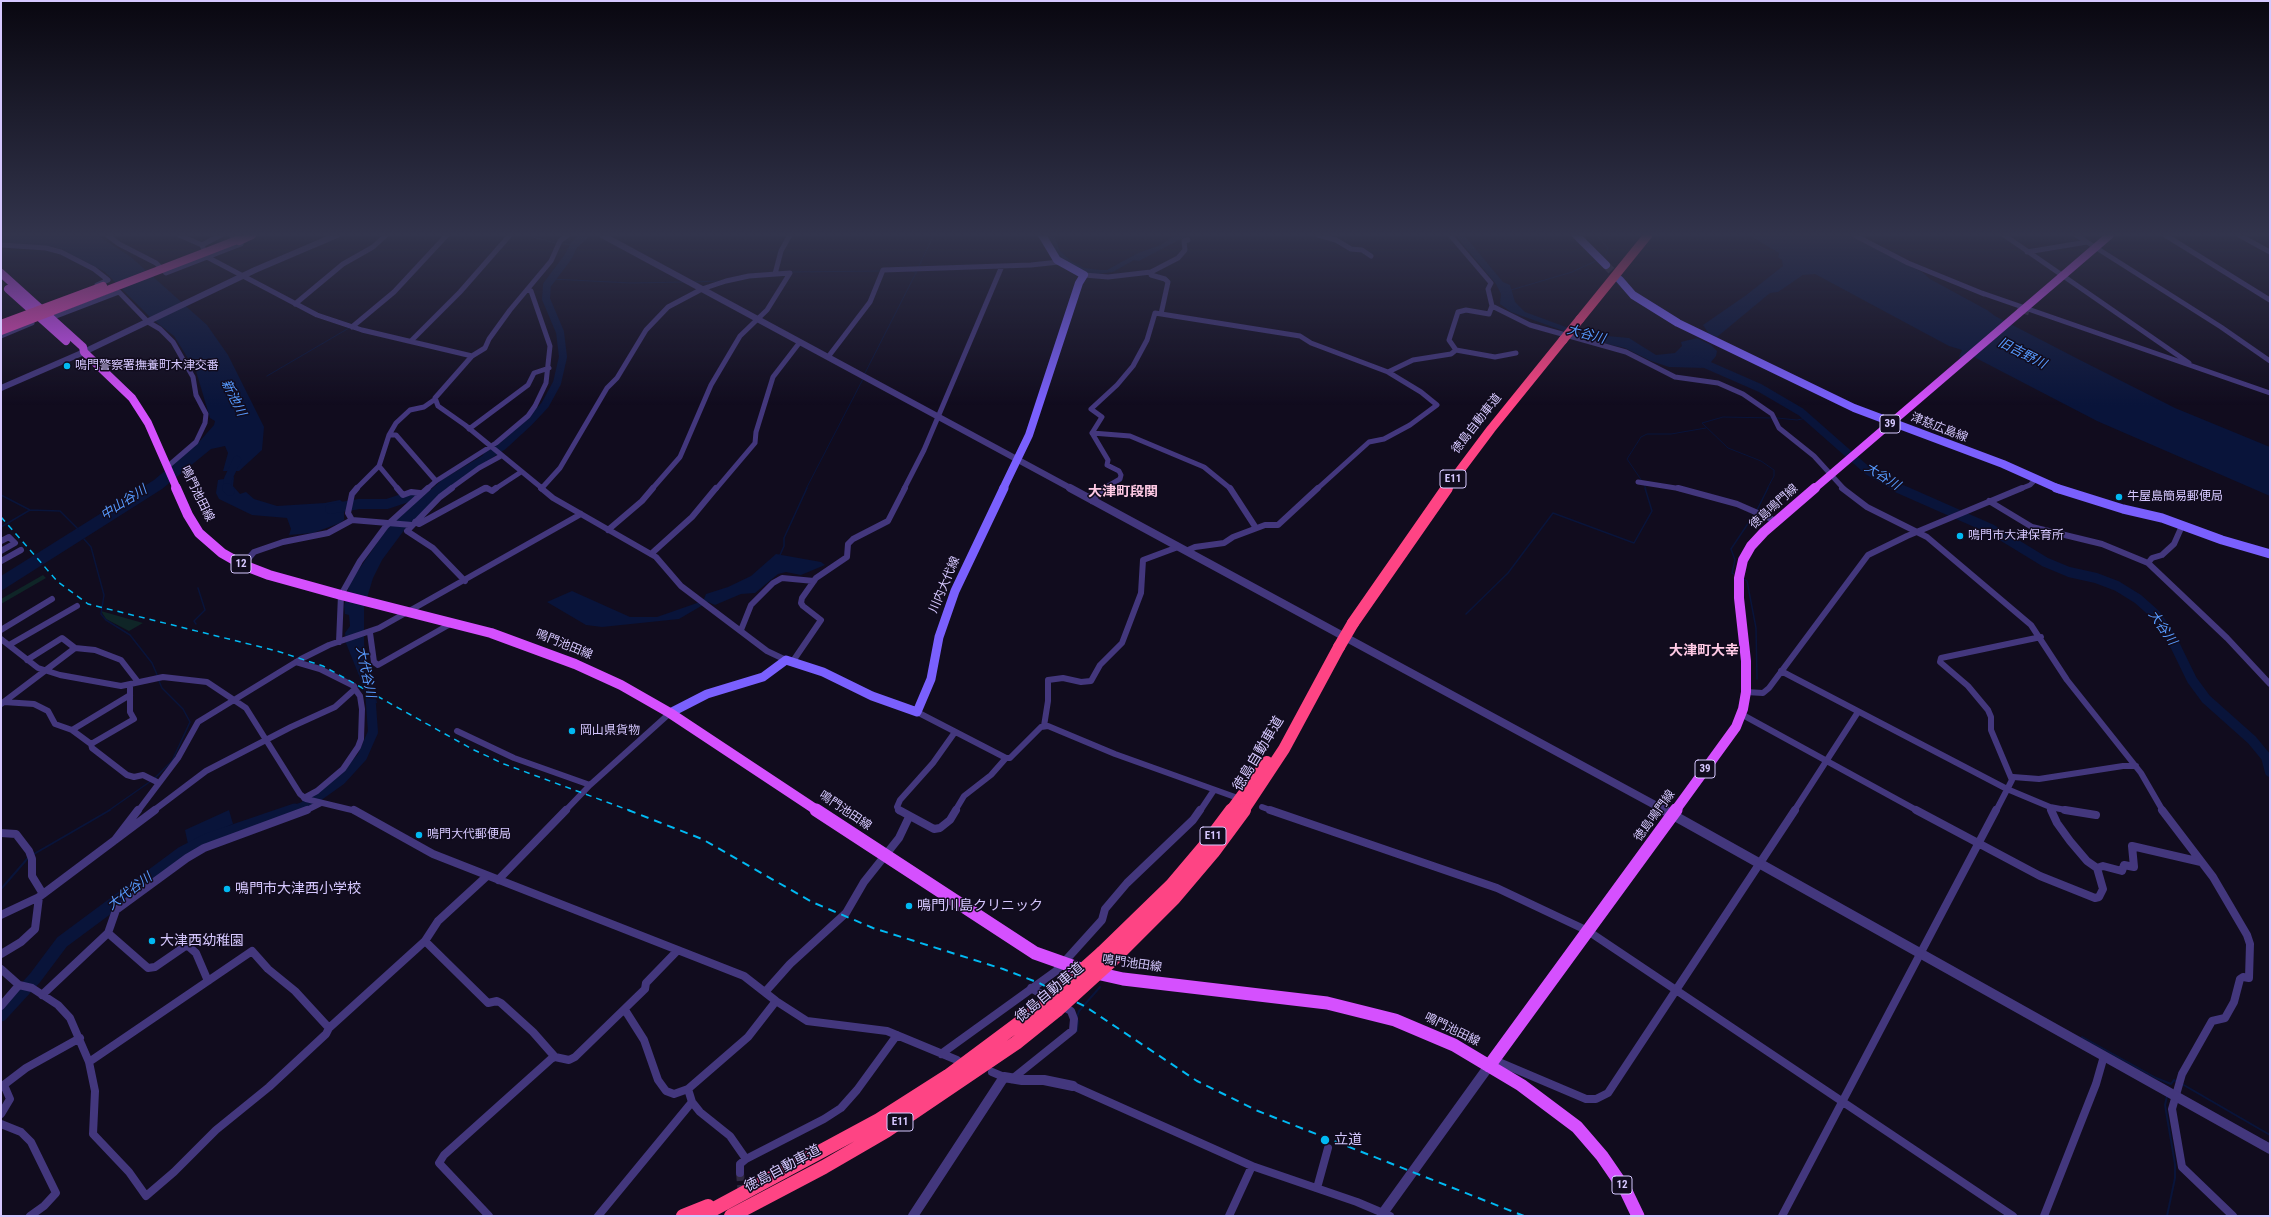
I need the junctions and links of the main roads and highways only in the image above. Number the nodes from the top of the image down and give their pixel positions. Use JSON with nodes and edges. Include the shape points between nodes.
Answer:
{"nodes":[{"id":1,"x":13,"y":292,"type":"edge"},
{"id":2,"x":19,"y":292,"type":"edge"},
{"id":3,"x":87,"y":292,"type":"edge"},
{"id":4,"x":95,"y":292,"type":"edge"},
{"id":5,"x":111,"y":292,"type":"edge"},
{"id":6,"x":1076,"y":292,"type":"edge"},
{"id":7,"x":1602,"y":292,"type":"edge"},
{"id":8,"x":1632,"y":292,"type":"edge"},
{"id":9,"x":2044,"y":292,"type":"edge"},
{"id":10,"x":36,"y":310,"type":"junction"},
{"id":11,"x":47,"y":317,"type":"junction"},
{"id":12,"x":1,"y":328,"type":"edge"},
{"id":13,"x":1891,"y":423,"type":"junction"},
{"id":14,"x":2270,"y":554,"type":"edge"},
{"id":15,"x":670,"y":713,"type":"junction"},
{"id":16,"x":1052,"y":1007,"type":"junction"},
{"id":17,"x":1491,"y":1063,"type":"junction"},
{"id":18,"x":755,"y":1188,"type":"junction"},
{"id":19,"x":684,"y":1216,"type":"edge"},
{"id":20,"x":701,"y":1216,"type":"edge"},
{"id":21,"x":731,"y":1216,"type":"edge"},
{"id":22,"x":1638,"y":1216,"type":"edge"}],
"edges":[{"from":1,"to":10,"type":"main road","name":"鳴門池田線","number":"12"},
{"from":2,"to":10,"type":"main road","name":"鳴門池田線","number":"12"},
{"from":3,"to":10,"type":"highway"},
{"from":4,"to":12,"type":"highway","bridge":true},
{"from":5,"to":11,"type":"highway","bridge":true},
{"from":6,"to":15,"type":"main road","name":"川内大代線","via":[[1029,435],[955,591],[939,637],[931,679],[917,712],[872,696],[823,672],[790,660],[763,677],[707,694]]},
{"from":7,"to":16,"type":"highway","name":"徳島自動車道","number":"E11","bridge":true,"via":[[1491,429],[1427,514],[1353,624],[1284,749],[1256,794],[1214,852],[1174,898]]},
{"from":8,"to":13,"type":"main road","name":"津慈広島線","via":[[1698,333],[1825,395]]},
{"from":9,"to":13,"type":"main road","name":"徳島鳴門線","number":"39"},
{"from":10,"to":11,"type":"main road","name":"鳴門池田線","number":"12"},
{"from":10,"to":12,"type":"highway"},
{"from":11,"to":12,"type":"highway","bridge":true,"via":[[18,327]]},
{"from":11,"to":15,"type":"main road","name":"鳴門池田線","number":"12","via":[[77,350],[84,352],[132,398],[148,422],[188,515],[199,533],[222,553],[242,565],[269,575],[491,633],[575,664]]},
{"from":13,"to":14,"type":"main road","name":"津慈広島線","via":[[2003,464],[2035,480],[2082,497],[2149,514]]},
{"from":13,"to":17,"type":"main road","name":"徳島鳴門線","number":"39","via":[[1776,521],[1751,546],[1739,573],[1746,692],[1736,727]]},
{"from":15,"to":17,"type":"main road","name":"鳴門池田線","number":"12","via":[[1035,953],[1100,975],[1123,979],[1327,1003],[1395,1020]]},
{"from":16,"to":18,"type":"highway","name":"徳島自動車道","number":"E11","via":[[879,1120]]},
{"from":16,"to":21,"type":"highway","name":"徳島自動車道","number":"E11","via":[[1016,1043],[886,1131]]},
{"from":17,"to":22,"type":"main road","name":"鳴門池田線","number":"12","via":[[1577,1127],[1602,1156],[1626,1191]]},
{"from":18,"to":19,"type":"highway"},
{"from":18,"to":20,"type":"highway"}]}
